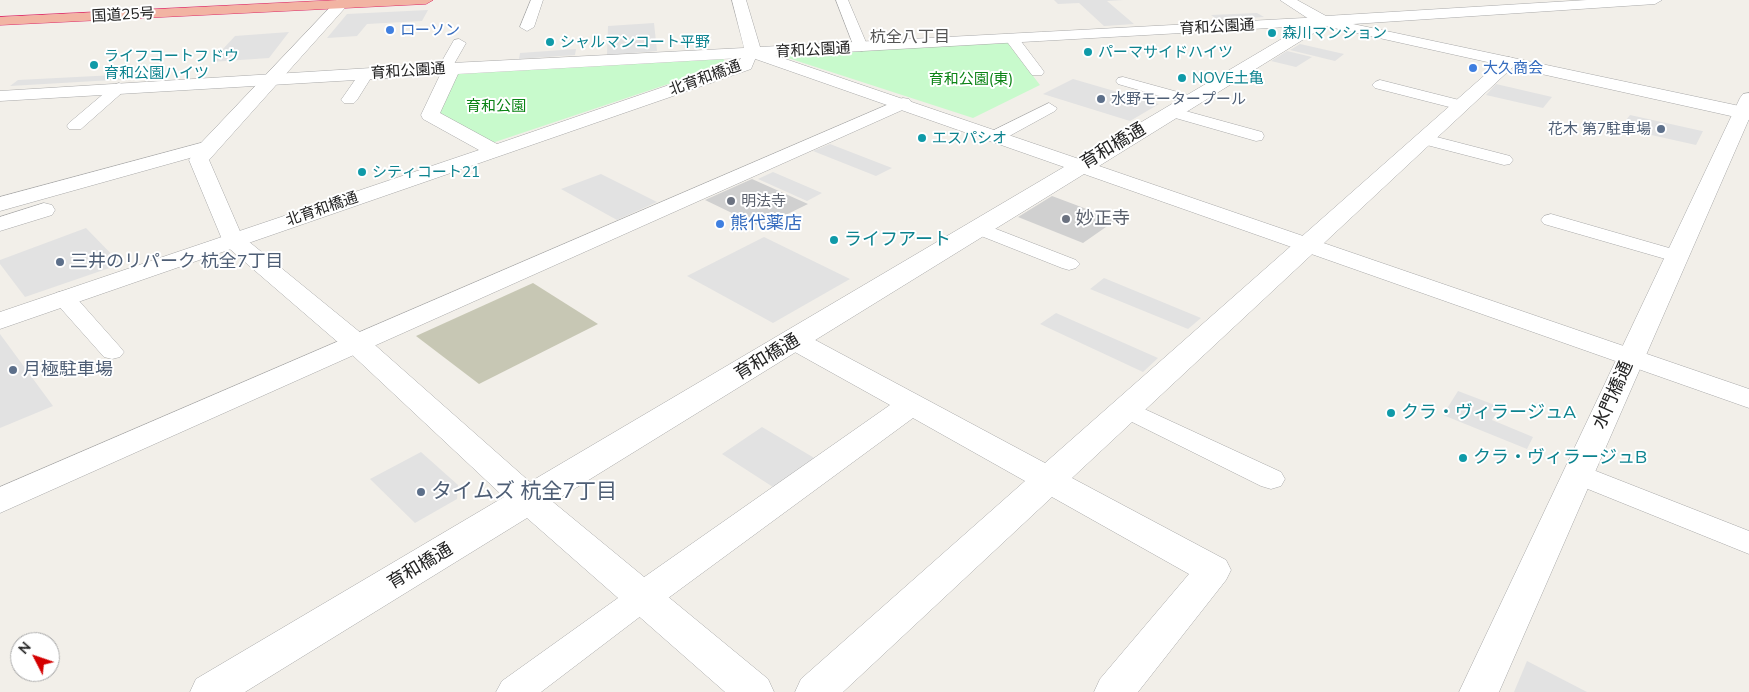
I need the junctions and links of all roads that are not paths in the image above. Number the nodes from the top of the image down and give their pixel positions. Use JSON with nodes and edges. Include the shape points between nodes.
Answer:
{"nodes":[{"id":1,"x":243,"y":0,"type":"edge"},
{"id":2,"x":426,"y":0,"type":"edge"},
{"id":3,"x":537,"y":0,"type":"edge"},
{"id":4,"x":739,"y":0,"type":"edge"},
{"id":5,"x":842,"y":0,"type":"edge"},
{"id":6,"x":1287,"y":0,"type":"edge"},
{"id":7,"x":1655,"y":0,"type":"edge"},
{"id":8,"x":343,"y":2,"type":"edge"},
{"id":9,"x":0,"y":12,"type":"edge"},
{"id":10,"x":1323,"y":21,"type":"junction"},
{"id":11,"x":0,"y":22,"type":"edge"},
{"id":12,"x":527,"y":27,"type":"dead end"},
{"id":13,"x":1012,"y":39,"type":"junction"},
{"id":14,"x":459,"y":43,"type":"dead end"},
{"id":15,"x":861,"y":48,"type":"junction"},
{"id":16,"x":753,"y":53,"type":"junction"},
{"id":17,"x":1509,"y":62,"type":"junction"},
{"id":18,"x":448,"y":68,"type":"junction"},
{"id":19,"x":1037,"y":72,"type":"dead end"},
{"id":20,"x":367,"y":73,"type":"junction"},
{"id":21,"x":271,"y":79,"type":"junction"},
{"id":22,"x":1123,"y":81,"type":"dead end"},
{"id":23,"x":1380,"y":85,"type":"dead end"},
{"id":24,"x":119,"y":88,"type":"junction"},
{"id":25,"x":0,"y":96,"type":"edge"},
{"id":26,"x":350,"y":100,"type":"dead end"},
{"id":27,"x":1191,"y":100,"type":"junction"},
{"id":28,"x":903,"y":103,"type":"junction"},
{"id":29,"x":1461,"y":105,"type":"junction"},
{"id":30,"x":1049,"y":108,"type":"dead end"},
{"id":31,"x":1746,"y":108,"type":"edge"},
{"id":32,"x":1171,"y":112,"type":"junction"},
{"id":33,"x":75,"y":126,"type":"dead end"},
{"id":34,"x":996,"y":136,"type":"junction"},
{"id":35,"x":1256,"y":136,"type":"dead end"},
{"id":36,"x":1425,"y":139,"type":"junction"},
{"id":37,"x":208,"y":147,"type":"junction"},
{"id":38,"x":494,"y":150,"type":"junction"},
{"id":39,"x":1504,"y":160,"type":"dead end"},
{"id":40,"x":1080,"y":165,"type":"junction"},
{"id":41,"x":56,"y":188,"type":"junction"},
{"id":42,"x":0,"y":204,"type":"edge"},
{"id":43,"x":1551,"y":220,"type":"dead end"},
{"id":44,"x":0,"y":224,"type":"edge"},
{"id":45,"x":978,"y":228,"type":"junction"},
{"id":46,"x":232,"y":239,"type":"junction"},
{"id":47,"x":1306,"y":246,"type":"junction"},
{"id":48,"x":1676,"y":256,"type":"junction"},
{"id":49,"x":1069,"y":264,"type":"dead end"},
{"id":50,"x":64,"y":298,"type":"junction"},
{"id":51,"x":0,"y":321,"type":"edge"},
{"id":52,"x":794,"y":340,"type":"junction"},
{"id":53,"x":357,"y":344,"type":"junction"},
{"id":54,"x":112,"y":352,"type":"dead end"},
{"id":55,"x":1630,"y":358,"type":"junction"},
{"id":56,"x":1749,"y":399,"type":"edge"},
{"id":57,"x":912,"y":404,"type":"junction"},
{"id":58,"x":1127,"y":409,"type":"junction"},
{"id":59,"x":1578,"y":474,"type":"junction"},
{"id":60,"x":1272,"y":479,"type":"dead end"},
{"id":61,"x":1050,"y":480,"type":"junction"},
{"id":62,"x":0,"y":501,"type":"edge"},
{"id":63,"x":529,"y":501,"type":"junction"},
{"id":64,"x":1749,"y":543,"type":"edge"},
{"id":65,"x":643,"y":597,"type":"junction"},
{"id":66,"x":210,"y":692,"type":"edge"},
{"id":67,"x":514,"y":692,"type":"edge"},
{"id":68,"x":754,"y":692,"type":"edge"},
{"id":69,"x":815,"y":692,"type":"edge"},
{"id":70,"x":1114,"y":692,"type":"edge"},
{"id":71,"x":1478,"y":692,"type":"edge"}],
"edges":[{"from":1,"to":9,"type":"highway","name":"国道25号"},
{"from":2,"to":8,"type":"highway","name":"国道25号"},
{"from":3,"to":12,"type":"lane"},
{"from":4,"to":16,"type":"street"},
{"from":5,"to":15,"type":"lane"},
{"from":6,"to":10,"type":"street"},
{"from":7,"to":10,"type":"street","name":"育和公園通"},
{"from":8,"to":11,"type":"highway","name":"国道25号"},
{"from":8,"to":21,"type":"street"},
{"from":10,"to":13,"type":"street","name":"育和公園通"},
{"from":10,"to":17,"type":"street"},
{"from":10,"to":27,"type":"street","name":"育和橋通"},
{"from":13,"to":15,"type":"street","name":"育和公園通"},
{"from":13,"to":19,"type":"lane"},
{"from":14,"to":18,"type":"lane"},
{"from":15,"to":16,"type":"street","name":"育和公園通"},
{"from":16,"to":18,"type":"street","name":"育和公園通"},
{"from":16,"to":28,"type":"street"},
{"from":16,"to":38,"type":"street","name":"北育和橋通","via":[[745,65]]},
{"from":17,"to":29,"type":"street"},
{"from":17,"to":31,"type":"street"},
{"from":18,"to":20,"type":"street","name":"育和公園通"},
{"from":18,"to":38,"type":"street","via":[[430,115]]},
{"from":20,"to":21,"type":"street","name":"育和公園通"},
{"from":20,"to":26,"type":"lane"},
{"from":21,"to":24,"type":"street","name":"育和公園通"},
{"from":21,"to":37,"type":"street"},
{"from":22,"to":27,"type":"lane"},
{"from":23,"to":29,"type":"lane"},
{"from":24,"to":25,"type":"street","name":"育和公園通"},
{"from":24,"to":33,"type":"lane"},
{"from":27,"to":32,"type":"street","name":"育和橋通"},
{"from":28,"to":34,"type":"street"},
{"from":28,"to":53,"type":"street"},
{"from":29,"to":36,"type":"street"},
{"from":30,"to":34,"type":"lane"},
{"from":31,"to":48,"type":"street","name":"水門橋通"},
{"from":32,"to":35,"type":"lane"},
{"from":32,"to":40,"type":"street","name":"育和橋通"},
{"from":34,"to":40,"type":"street"},
{"from":36,"to":39,"type":"lane"},
{"from":36,"to":47,"type":"street"},
{"from":37,"to":41,"type":"street"},
{"from":37,"to":46,"type":"street","via":[[199,160]]},
{"from":38,"to":46,"type":"street","name":"北育和橋通"},
{"from":40,"to":45,"type":"street","name":"育和橋通"},
{"from":40,"to":47,"type":"street"},
{"from":41,"to":42,"type":"street"},
{"from":41,"to":44,"type":"street","via":[[68,202]]},
{"from":43,"to":48,"type":"lane"},
{"from":45,"to":49,"type":"lane"},
{"from":45,"to":52,"type":"street","name":"育和橋通"},
{"from":46,"to":50,"type":"street","name":"北育和橋通"},
{"from":46,"to":53,"type":"street"},
{"from":47,"to":55,"type":"street"},
{"from":47,"to":58,"type":"street"},
{"from":48,"to":55,"type":"street","name":"水門橋通"},
{"from":50,"to":51,"type":"street","name":"北育和橋通"},
{"from":50,"to":54,"type":"lane"},
{"from":52,"to":57,"type":"street"},
{"from":52,"to":63,"type":"street","name":"育和橋通"},
{"from":53,"to":62,"type":"street"},
{"from":53,"to":63,"type":"street"},
{"from":55,"to":56,"type":"street"},
{"from":55,"to":59,"type":"street","name":"水門橋通"},
{"from":57,"to":61,"type":"street"},
{"from":57,"to":65,"type":"street"},
{"from":58,"to":60,"type":"lane"},
{"from":58,"to":61,"type":"street"},
{"from":59,"to":64,"type":"lane"},
{"from":59,"to":71,"type":"street","name":"水門橋通"},
{"from":61,"to":69,"type":"street"},
{"from":61,"to":70,"type":"street","via":[[1213,570]]},
{"from":63,"to":65,"type":"street"},
{"from":63,"to":66,"type":"street","name":"育和橋通"},
{"from":65,"to":67,"type":"lane"},
{"from":65,"to":68,"type":"street"}]}
